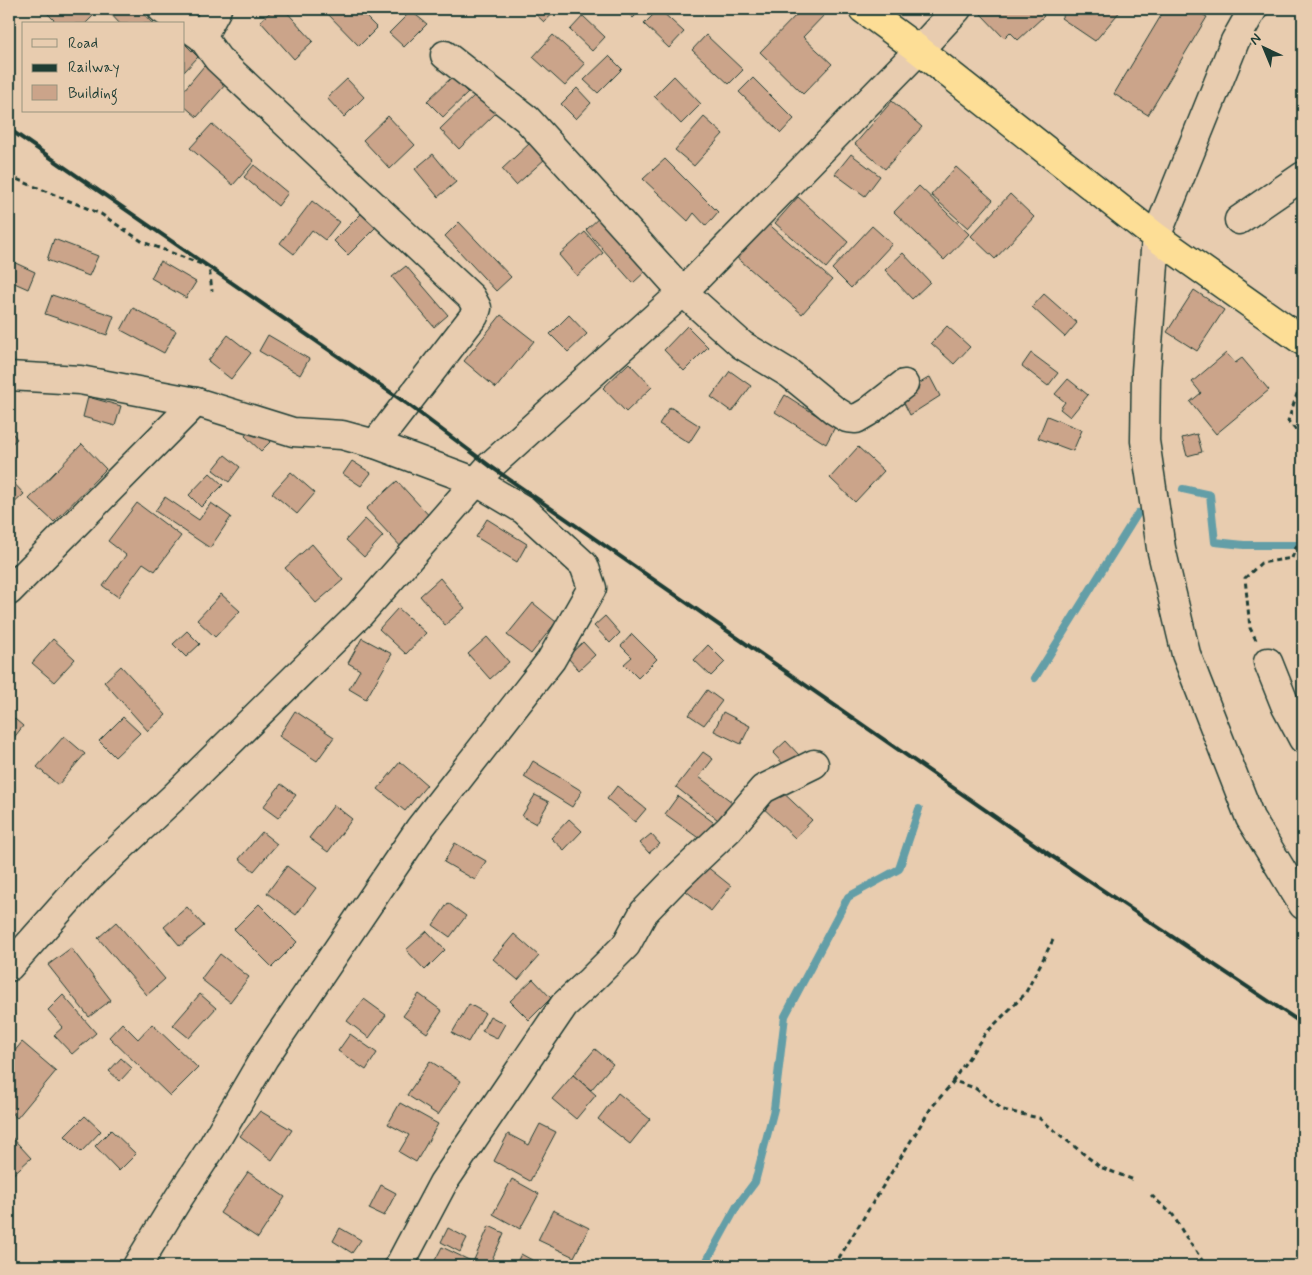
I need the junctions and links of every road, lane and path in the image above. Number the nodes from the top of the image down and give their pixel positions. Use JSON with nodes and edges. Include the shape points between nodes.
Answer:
{"nodes":[{"id":1,"x":162,"y":9,"type":"edge"},
{"id":2,"x":216,"y":9,"type":"edge"},
{"id":3,"x":863,"y":9,"type":"edge"},
{"id":4,"x":957,"y":9,"type":"edge"},
{"id":5,"x":1253,"y":9,"type":"edge"},
{"id":6,"x":181,"y":22,"type":"edge"},
{"id":7,"x":185,"y":25,"type":"edge"},
{"id":8,"x":202,"y":37,"type":"junction"},
{"id":9,"x":919,"y":50,"type":"junction"},
{"id":10,"x":445,"y":55,"type":"dead end"},
{"id":11,"x":9,"y":176,"type":"edge"},
{"id":12,"x":1303,"y":176,"type":"edge"},
{"id":13,"x":1239,"y":220,"type":"dead end"},
{"id":14,"x":1156,"y":237,"type":"junction"},
{"id":15,"x":212,"y":291,"type":"dead end"},
{"id":16,"x":683,"y":292,"type":"junction"},
{"id":17,"x":1303,"y":341,"type":"edge"},
{"id":18,"x":9,"y":376,"type":"edge"},
{"id":19,"x":1303,"y":376,"type":"edge"},
{"id":20,"x":904,"y":384,"type":"dead end"},
{"id":21,"x":196,"y":402,"type":"junction"},
{"id":22,"x":1303,"y":438,"type":"edge"},
{"id":23,"x":375,"y":444,"type":"junction"},
{"id":24,"x":477,"y":482,"type":"junction"},
{"id":25,"x":1303,"y":529,"type":"edge"},
{"id":26,"x":9,"y":591,"type":"edge"},
{"id":27,"x":1268,"y":662,"type":"joint"},
{"id":28,"x":1303,"y":739,"type":"edge"},
{"id":29,"x":814,"y":764,"type":"dead end"},
{"id":30,"x":1303,"y":905,"type":"edge"},
{"id":31,"x":1053,"y":940,"type":"dead end"},
{"id":32,"x":9,"y":967,"type":"edge"},
{"id":33,"x":950,"y":1085,"type":"junction"},
{"id":34,"x":1134,"y":1180,"type":"dead end"},
{"id":35,"x":1151,"y":1195,"type":"dead end"},
{"id":36,"x":137,"y":1266,"type":"edge"},
{"id":37,"x":399,"y":1266,"type":"edge"},
{"id":38,"x":834,"y":1266,"type":"edge"},
{"id":39,"x":1206,"y":1266,"type":"edge"}],
"edges":[{"from":1,"to":6,"type":"street"},
{"from":2,"to":8,"type":"street"},
{"from":3,"to":9,"type":"highway"},
{"from":4,"to":9,"type":"street"},
{"from":5,"to":14,"type":"street","via":[[1235,40]]},
{"from":7,"to":8,"type":"street"},
{"from":8,"to":23,"type":"street","via":[[218,59],[471,297],[477,308]]},
{"from":9,"to":14,"type":"highway"},
{"from":9,"to":16,"type":"street"},
{"from":10,"to":16,"type":"street","via":[[527,118]]},
{"from":11,"to":15,"type":"path","via":[[101,214],[143,242],[209,267]]},
{"from":12,"to":13,"type":"street"},
{"from":14,"to":17,"type":"highway"},
{"from":14,"to":30,"type":"street","via":[[1146,372],[1145,441],[1161,548],[1186,654],[1250,818]]},
{"from":16,"to":20,"type":"street","via":[[742,345],[790,374],[847,418],[856,419],[868,412]]},
{"from":16,"to":24,"type":"street","via":[[490,466]]},
{"from":18,"to":21,"type":"street","via":[[80,380]]},
{"from":19,"to":22,"type":"path","via":[[1288,421]]},
{"from":21,"to":23,"type":"street","via":[[293,432],[342,435]]},
{"from":21,"to":26,"type":"street"},
{"from":23,"to":24,"type":"street"},
{"from":24,"to":32,"type":"street","via":[[360,614],[89,877]]},
{"from":24,"to":36,"type":"street","via":[[524,510],[578,559],[584,565],[592,588],[551,660],[420,828],[264,1058]]},
{"from":25,"to":27,"type":"path","via":[[1292,558],[1261,563],[1245,578],[1250,628]]},
{"from":27,"to":28,"type":"street","via":[[1286,708]]},
{"from":29,"to":37,"type":"street","via":[[763,789],[729,829],[644,912],[626,945],[564,1005],[444,1183]]},
{"from":31,"to":33,"type":"path","via":[[1025,994],[985,1034]]},
{"from":33,"to":34,"type":"path","via":[[954,1081],[975,1088],[1003,1110],[1039,1118],[1100,1167]]},
{"from":33,"to":38,"type":"path","via":[[931,1108]]},
{"from":35,"to":39,"type":"path","via":[[1173,1215]]}]}
